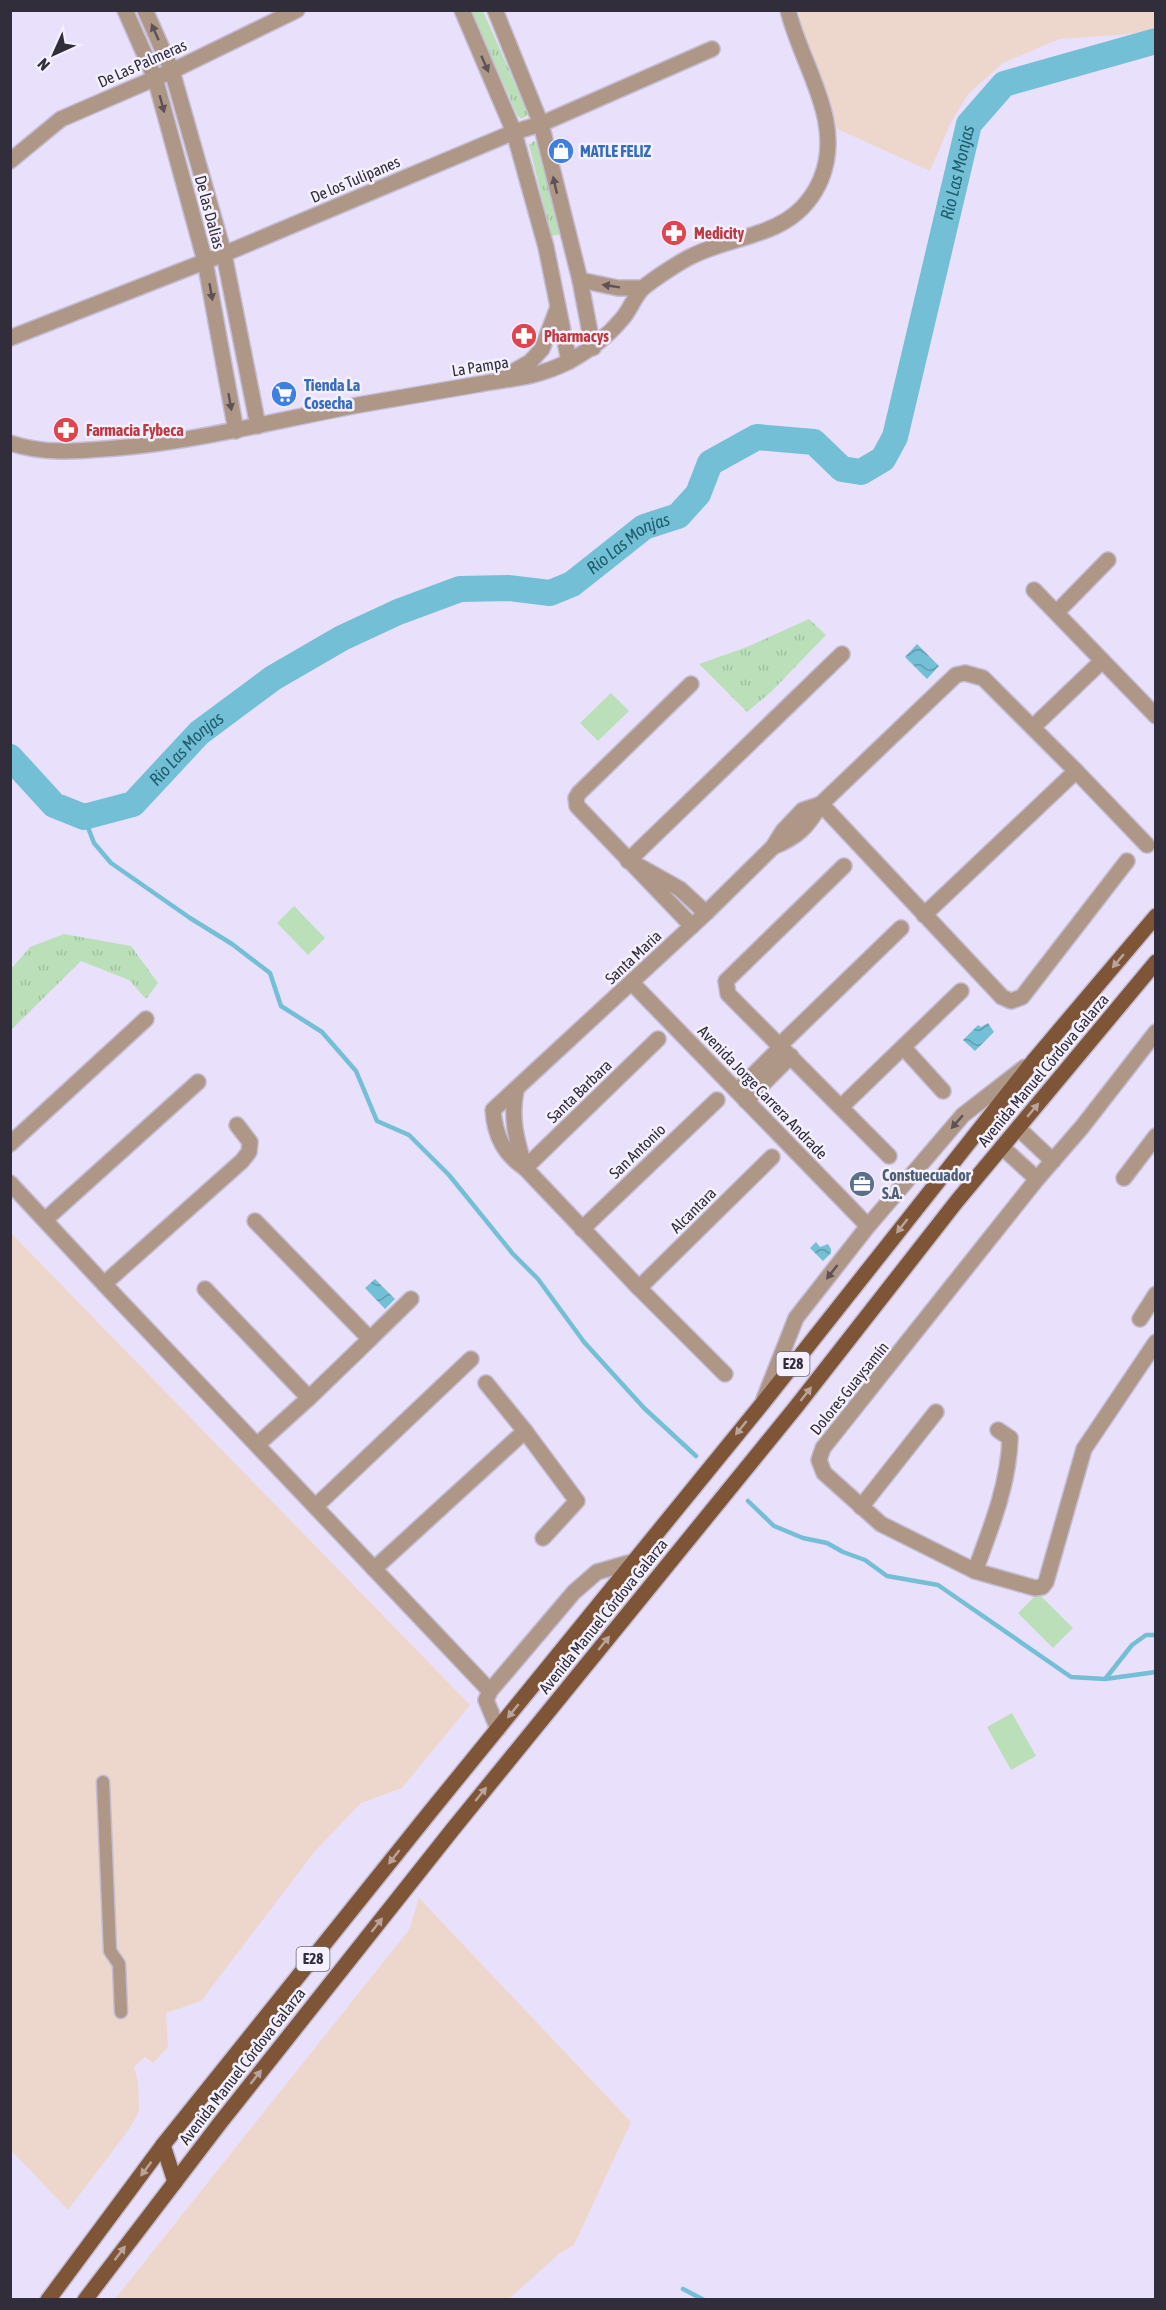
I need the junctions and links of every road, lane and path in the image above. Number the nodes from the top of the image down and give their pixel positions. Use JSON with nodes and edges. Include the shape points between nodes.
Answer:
{"nodes":[{"id":1,"x":125,"y":10,"type":"edge"},
{"id":2,"x":145,"y":10,"type":"edge"},
{"id":3,"x":297,"y":10,"type":"edge"},
{"id":4,"x":462,"y":10,"type":"edge"},
{"id":5,"x":495,"y":10,"type":"edge"},
{"id":6,"x":788,"y":10,"type":"edge"},
{"id":7,"x":712,"y":49,"type":"dead end"},
{"id":8,"x":172,"y":71,"type":"junction"},
{"id":9,"x":155,"y":78,"type":"junction"},
{"id":10,"x":541,"y":124,"type":"junction"},
{"id":11,"x":514,"y":132,"type":"junction"},
{"id":12,"x":10,"y":161,"type":"edge"},
{"id":13,"x":224,"y":254,"type":"junction"},
{"id":14,"x":205,"y":261,"type":"junction"},
{"id":15,"x":580,"y":280,"type":"junction"},
{"id":16,"x":643,"y":288,"type":"junction"},
{"id":17,"x":558,"y":307,"type":"junction"},
{"id":18,"x":10,"y":338,"type":"edge"},
{"id":19,"x":592,"y":348,"type":"junction"},
{"id":20,"x":569,"y":361,"type":"junction"},
{"id":21,"x":496,"y":381,"type":"junction"},
{"id":22,"x":258,"y":426,"type":"junction"},
{"id":23,"x":236,"y":431,"type":"junction"},
{"id":24,"x":10,"y":443,"type":"edge"},
{"id":25,"x":1108,"y":560,"type":"dead end"},
{"id":26,"x":1034,"y":590,"type":"dead end"},
{"id":27,"x":1057,"y":612,"type":"junction"},
{"id":28,"x":842,"y":654,"type":"dead end"},
{"id":29,"x":1102,"y":661,"type":"junction"},
{"id":30,"x":691,"y":684,"type":"dead end"},
{"id":31,"x":1155,"y":716,"type":"edge"},
{"id":32,"x":1033,"y":728,"type":"junction"},
{"id":33,"x":1077,"y":771,"type":"junction"},
{"id":34,"x":821,"y":804,"type":"junction"},
{"id":35,"x":1147,"y":845,"type":"dead end"},
{"id":36,"x":628,"y":861,"type":"junction"},
{"id":37,"x":1127,"y":861,"type":"dead end"},
{"id":38,"x":844,"y":866,"type":"dead end"},
{"id":39,"x":706,"y":913,"type":"junction"},
{"id":40,"x":924,"y":915,"type":"junction"},
{"id":41,"x":1155,"y":916,"type":"edge"},
{"id":42,"x":692,"y":927,"type":"junction"},
{"id":43,"x":901,"y":928,"type":"dead end"},
{"id":44,"x":1155,"y":962,"type":"edge"},
{"id":45,"x":632,"y":983,"type":"junction"},
{"id":46,"x":962,"y":991,"type":"dead end"},
{"id":47,"x":146,"y":1019,"type":"dead end"},
{"id":48,"x":1155,"y":1032,"type":"edge"},
{"id":49,"x":658,"y":1039,"type":"dead end"},
{"id":50,"x":903,"y":1047,"type":"junction"},
{"id":51,"x":784,"y":1049,"type":"junction"},
{"id":52,"x":1035,"y":1059,"type":"junction"},
{"id":53,"x":198,"y":1082,"type":"dead end"},
{"id":54,"x":516,"y":1091,"type":"junction"},
{"id":55,"x":943,"y":1091,"type":"dead end"},
{"id":56,"x":741,"y":1096,"type":"junction"},
{"id":57,"x":717,"y":1100,"type":"dead end"},
{"id":58,"x":842,"y":1107,"type":"junction"},
{"id":59,"x":237,"y":1125,"type":"dead end"},
{"id":60,"x":1018,"y":1128,"type":"junction"},
{"id":61,"x":1155,"y":1137,"type":"edge"},
{"id":62,"x":10,"y":1144,"type":"edge"},
{"id":63,"x":1002,"y":1147,"type":"junction"},
{"id":64,"x":889,"y":1156,"type":"dead end"},
{"id":65,"x":772,"y":1158,"type":"dead end"},
{"id":66,"x":1053,"y":1161,"type":"junction"},
{"id":67,"x":525,"y":1168,"type":"junction"},
{"id":68,"x":1124,"y":1178,"type":"dead end"},
{"id":69,"x":1037,"y":1179,"type":"junction"},
{"id":70,"x":10,"y":1183,"type":"edge"},
{"id":71,"x":46,"y":1219,"type":"junction"},
{"id":72,"x":255,"y":1221,"type":"dead end"},
{"id":73,"x":868,"y":1226,"type":"junction"},
{"id":74,"x":582,"y":1229,"type":"junction"},
{"id":75,"x":104,"y":1284,"type":"junction"},
{"id":76,"x":639,"y":1288,"type":"junction"},
{"id":77,"x":205,"y":1289,"type":"dead end"},
{"id":78,"x":1155,"y":1294,"type":"edge"},
{"id":79,"x":411,"y":1299,"type":"dead end"},
{"id":80,"x":1140,"y":1319,"type":"dead end"},
{"id":81,"x":370,"y":1340,"type":"junction"},
{"id":82,"x":1155,"y":1342,"type":"edge"},
{"id":83,"x":471,"y":1359,"type":"dead end"},
{"id":84,"x":725,"y":1374,"type":"dead end"},
{"id":85,"x":486,"y":1383,"type":"dead end"},
{"id":86,"x":309,"y":1398,"type":"junction"},
{"id":87,"x":762,"y":1404,"type":"junction"},
{"id":88,"x":936,"y":1412,"type":"dead end"},
{"id":89,"x":998,"y":1430,"type":"dead end"},
{"id":90,"x":525,"y":1431,"type":"junction"},
{"id":91,"x":257,"y":1445,"type":"junction"},
{"id":92,"x":316,"y":1506,"type":"junction"},
{"id":93,"x":861,"y":1507,"type":"junction"},
{"id":94,"x":543,"y":1538,"type":"dead end"},
{"id":95,"x":632,"y":1562,"type":"junction"},
{"id":96,"x":374,"y":1569,"type":"junction"},
{"id":97,"x":975,"y":1570,"type":"junction"},
{"id":98,"x":490,"y":1690,"type":"junction"},
{"id":99,"x":498,"y":1729,"type":"junction"},
{"id":100,"x":104,"y":1782,"type":"dead end"},
{"id":101,"x":121,"y":2012,"type":"dead end"},
{"id":102,"x":163,"y":2145,"type":"junction"},
{"id":103,"x":175,"y":2182,"type":"junction"},
{"id":104,"x":48,"y":2300,"type":"edge"},
{"id":105,"x":85,"y":2300,"type":"edge"}],
"edges":[{"from":1,"to":9,"type":"street","name":"De las Dalias"},
{"from":8,"to":2,"type":"street","name":"De las Dalias","one_way":true},
{"from":3,"to":8,"type":"street","name":"De Las Palmeras"},
{"from":4,"to":11,"type":"street","one_way":true},
{"from":5,"to":10,"type":"street"},
{"from":6,"to":16,"type":"street","name":"La Pampa","via":[[829,134],[820,180],[805,207],[789,218],[764,232],[692,255]]},
{"from":7,"to":10,"type":"street","name":"De los Tulipanes"},
{"from":8,"to":9,"type":"street","name":"De Las Palmeras"},
{"from":8,"to":13,"type":"street","name":"De las Dalias"},
{"from":9,"to":12,"type":"street","name":"De Las Palmeras","via":[[61,119]]},
{"from":9,"to":14,"type":"street","name":"De las Dalias","one_way":true},
{"from":10,"to":11,"type":"street","name":"De los Tulipanes"},
{"from":15,"to":10,"type":"street","one_way":true},
{"from":11,"to":13,"type":"street","name":"De los Tulipanes"},
{"from":11,"to":17,"type":"street"},
{"from":13,"to":14,"type":"street","name":"De los Tulipanes"},
{"from":13,"to":22,"type":"street","name":"De las Dalias"},
{"from":14,"to":18,"type":"street","name":"De los Tulipanes"},
{"from":14,"to":23,"type":"street","name":"De las Dalias","one_way":true},
{"from":16,"to":15,"type":"street","one_way":true,"via":[[618,288]]},
{"from":15,"to":19,"type":"street"},
{"from":16,"to":19,"type":"street","name":"La Pampa","via":[[622,319]]},
{"from":17,"to":20,"type":"street"},
{"from":17,"to":21,"type":"street","via":[[542,349],[530,362]]},
{"from":19,"to":20,"type":"street","name":"La Pampa"},
{"from":20,"to":21,"type":"street","name":"La Pampa","via":[[529,377]]},
{"from":21,"to":22,"type":"street","name":"La Pampa"},
{"from":22,"to":23,"type":"street","name":"La Pampa"},
{"from":23,"to":24,"type":"street","name":"La Pampa","via":[[148,446],[65,453]]},
{"from":25,"to":27,"type":"street"},
{"from":26,"to":27,"type":"street"},
{"from":27,"to":29,"type":"street"},
{"from":28,"to":36,"type":"street"},
{"from":29,"to":31,"type":"street"},
{"from":29,"to":32,"type":"street"},
{"from":30,"to":36,"type":"street","via":[[576,798],[577,806]]},
{"from":32,"to":33,"type":"street"},
{"from":32,"to":34,"type":"street","name":"Santa Maria","via":[[983,678],[956,675]]},
{"from":33,"to":35,"type":"street"},
{"from":33,"to":40,"type":"street"},
{"from":34,"to":39,"type":"street","name":"Santa Maria","via":[[792,840],[773,848]]},
{"from":34,"to":40,"type":"street"},
{"from":36,"to":39,"type":"street","via":[[680,890]]},
{"from":36,"to":42,"type":"street"},
{"from":37,"to":40,"type":"street","via":[[1022,997],[1011,1001],[1002,997]]},
{"from":38,"to":51,"type":"street","via":[[726,981],[728,994]]},
{"from":39,"to":42,"type":"street","name":"Santa Maria"},
{"from":41,"to":52,"type":"main road","name":"Avenida Manuel Córdova Galarza","number":"E28","one_way":true},
{"from":42,"to":45,"type":"street","name":"Santa Maria"},
{"from":43,"to":51,"type":"street"},
{"from":60,"to":44,"type":"main road","name":"Avenida Manuel Córdova Galarza","number":"E28","one_way":true},
{"from":45,"to":54,"type":"street","name":"Santa Maria"},
{"from":45,"to":56,"type":"street","name":"Avenida Jorge Carrera Andrade"},
{"from":46,"to":50,"type":"street"},
{"from":47,"to":62,"type":"street"},
{"from":48,"to":66,"type":"street","name":"Dolores Guaysamín"},
{"from":49,"to":67,"type":"street","name":"Santa Barbara"},
{"from":50,"to":55,"type":"street"},
{"from":50,"to":58,"type":"street"},
{"from":51,"to":56,"type":"street"},
{"from":51,"to":58,"type":"street"},
{"from":52,"to":73,"type":"street","name":"Avenida Manuel Córdova Galarza","one_way":true,"via":[[963,1115]]},
{"from":52,"to":87,"type":"main road","name":"Avenida Manuel Córdova Galarza","number":"E28","one_way":true},
{"from":53,"to":71,"type":"street"},
{"from":54,"to":67,"type":"street","name":"Santa Maria","via":[[515,1130]]},
{"from":54,"to":67,"type":"street","name":"Santa Maria","via":[[493,1110],[502,1147]]},
{"from":56,"to":73,"type":"street","name":"Avenida Jorge Carrera Andrade"},
{"from":57,"to":74,"type":"street","name":"San Antonio"},
{"from":58,"to":64,"type":"street"},
{"from":59,"to":75,"type":"street","via":[[249,1142],[249,1152],[242,1161]]},
{"from":60,"to":63,"type":"main road","name":"Avenida Manuel Córdova Galarza","number":"E28"},
{"from":60,"to":66,"type":"street"},
{"from":61,"to":68,"type":"street"},
{"from":63,"to":69,"type":"street"},
{"from":103,"to":63,"type":"main road","name":"Avenida Manuel Córdova Galarza","number":"E28","one_way":true,"via":[[453,1829]]},
{"from":65,"to":76,"type":"street","name":"Alcantara"},
{"from":66,"to":69,"type":"street","name":"Dolores Guaysamín"},
{"from":67,"to":74,"type":"street","name":"Santa Maria"},
{"from":69,"to":93,"type":"street","name":"Dolores Guaysamín","via":[[823,1448],[819,1460],[824,1473]]},
{"from":70,"to":71,"type":"street"},
{"from":71,"to":75,"type":"street"},
{"from":72,"to":81,"type":"street"},
{"from":73,"to":87,"type":"street","name":"Avenida Manuel Córdova Galarza","one_way":true,"via":[[796,1318]]},
{"from":74,"to":76,"type":"street","name":"Santa Maria"},
{"from":75,"to":91,"type":"street"},
{"from":76,"to":84,"type":"street","name":"Santa Maria"},
{"from":77,"to":86,"type":"street"},
{"from":78,"to":80,"type":"street"},
{"from":79,"to":81,"type":"street"},
{"from":81,"to":86,"type":"street"},
{"from":82,"to":97,"type":"street","name":"Dolores Guaysamín","via":[[1084,1449],[1046,1582],[1035,1588]]},
{"from":83,"to":92,"type":"street"},
{"from":85,"to":90,"type":"street"},
{"from":86,"to":91,"type":"street"},
{"from":87,"to":95,"type":"main road","name":"Avenida Manuel Córdova Galarza","number":"E28","one_way":true},
{"from":88,"to":93,"type":"street"},
{"from":89,"to":97,"type":"street","via":[[1010,1438],[1010,1453],[995,1516]]},
{"from":90,"to":94,"type":"street","via":[[577,1501]]},
{"from":90,"to":96,"type":"street"},
{"from":91,"to":92,"type":"street"},
{"from":92,"to":96,"type":"street"},
{"from":93,"to":97,"type":"street","name":"Dolores Guaysamín","via":[[881,1524]]},
{"from":95,"to":98,"type":"street","via":[[597,1572],[574,1592]]},
{"from":95,"to":99,"type":"main road","name":"Avenida Manuel Córdova Galarza","number":"E28","one_way":true},
{"from":96,"to":98,"type":"street"},
{"from":98,"to":99,"type":"street","via":[[486,1700]]},
{"from":99,"to":102,"type":"main road","name":"Avenida Manuel Córdova Galarza","number":"E28","one_way":true},
{"from":100,"to":101,"type":"street","via":[[110,1951],[119,1964]]},
{"from":102,"to":103,"type":"main road"},
{"from":102,"to":104,"type":"main road","name":"Avenida Manuel Córdova Galarza","number":"E28","one_way":true},
{"from":105,"to":103,"type":"main road","name":"Avenida Manuel Córdova Galarza","number":"E28","one_way":true}]}
